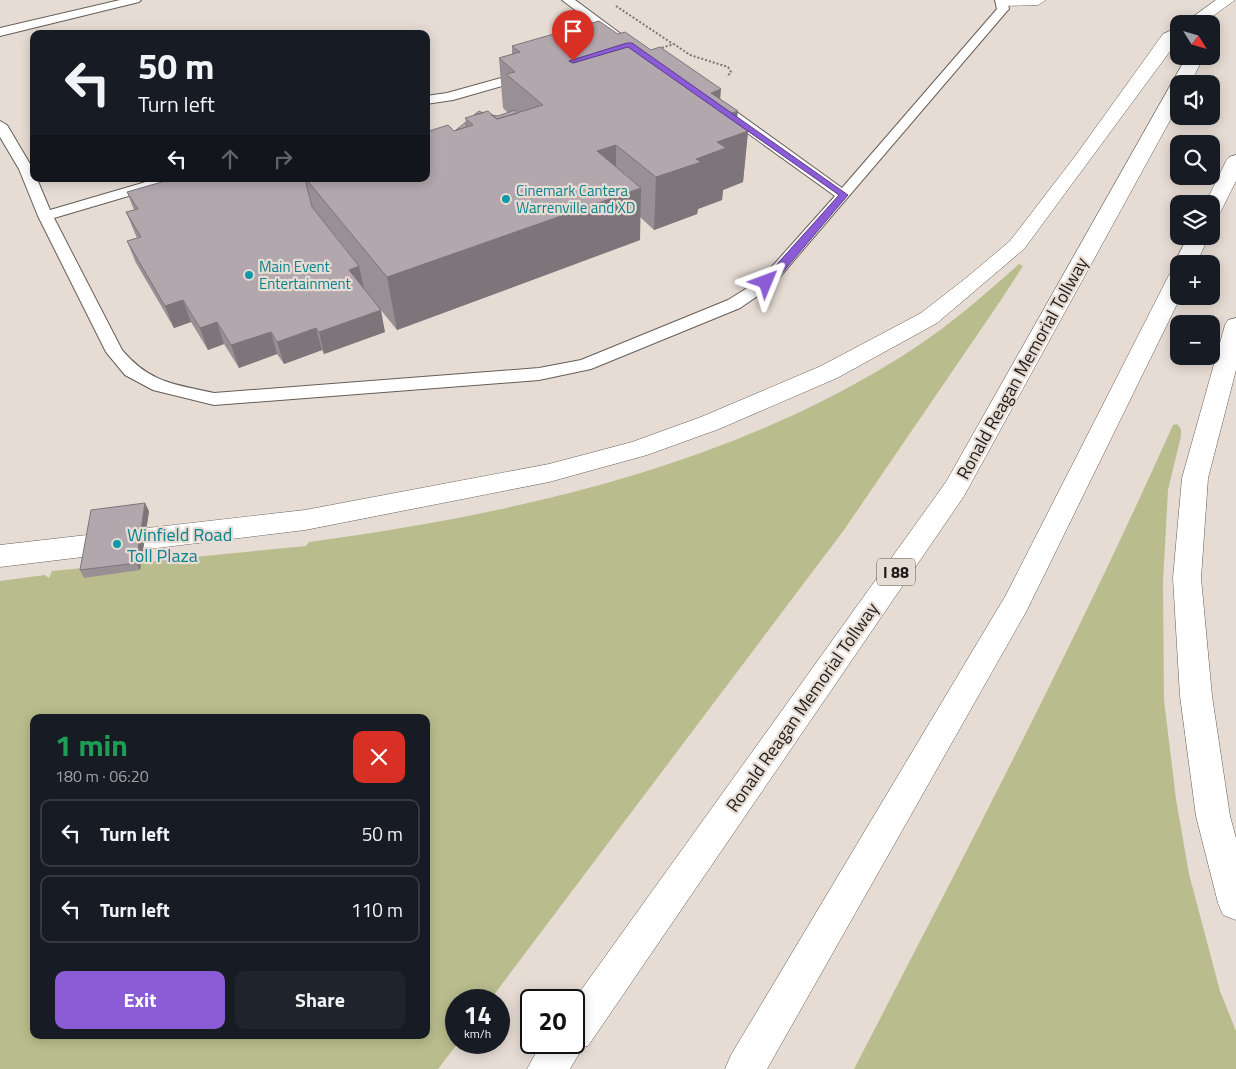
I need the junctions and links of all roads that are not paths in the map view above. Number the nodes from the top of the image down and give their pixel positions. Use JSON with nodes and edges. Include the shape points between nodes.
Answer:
{"nodes":[{"id":1,"x":71,"y":0,"type":"edge"},
{"id":2,"x":134,"y":0,"type":"edge"},
{"id":3,"x":568,"y":0,"type":"edge"},
{"id":4,"x":1038,"y":0,"type":"edge"},
{"id":5,"x":1227,"y":0,"type":"edge"},
{"id":6,"x":1002,"y":1,"type":"edge"},
{"id":7,"x":81,"y":13,"type":"junction"},
{"id":8,"x":1204,"y":15,"type":"edge"},
{"id":9,"x":1219,"y":15,"type":"edge"},
{"id":10,"x":0,"y":32,"type":"edge"},
{"id":11,"x":1170,"y":37,"type":"edge"},
{"id":12,"x":644,"y":54,"type":"edge"},
{"id":13,"x":540,"y":70,"type":"edge"},
{"id":14,"x":706,"y":98,"type":"edge"},
{"id":15,"x":430,"y":99,"type":"edge"},
{"id":16,"x":1170,"y":103,"type":"edge"},
{"id":17,"x":0,"y":125,"type":"edge"},
{"id":18,"x":1236,"y":161,"type":"edge"},
{"id":19,"x":30,"y":178,"type":"edge"},
{"id":20,"x":32,"y":182,"type":"edge"},
{"id":21,"x":161,"y":182,"type":"edge"},
{"id":22,"x":844,"y":195,"type":"junction"},
{"id":23,"x":1219,"y":195,"type":"edge"},
{"id":24,"x":46,"y":216,"type":"junction"},
{"id":25,"x":1170,"y":295,"type":"edge"},
{"id":26,"x":1236,"y":325,"type":"edge"},
{"id":27,"x":0,"y":556,"type":"edge"},
{"id":28,"x":1236,"y":903,"type":"edge"},
{"id":29,"x":585,"y":1016,"type":"edge"},
{"id":30,"x":558,"y":1054,"type":"edge"},
{"id":31,"x":547,"y":1069,"type":"edge"},
{"id":32,"x":745,"y":1069,"type":"edge"}],
"edges":[{"from":1,"to":7,"type":"lane"},
{"from":2,"to":7,"type":"lane"},
{"from":3,"to":12,"type":"lane","via":[[624,46]]},
{"from":4,"to":6,"type":"main road"},
{"from":5,"to":8,"type":"main road"},
{"from":5,"to":9,"type":"main road"},
{"from":6,"to":22,"type":"lane","via":[[1003,9]]},
{"from":7,"to":10,"type":"lane"},
{"from":11,"to":27,"type":"main road","via":[[1017,245],[929,318],[829,372],[638,449],[549,472],[305,520]]},
{"from":13,"to":15,"type":"lane"},
{"from":14,"to":22,"type":"lane"},
{"from":16,"to":29,"type":"main road","name":"Ronald Reagan Memorial Tollway","number":"I 88","via":[[955,488]]},
{"from":17,"to":19,"type":"lane"},
{"from":18,"to":23,"type":"main road"},
{"from":20,"to":24,"type":"lane"},
{"from":21,"to":24,"type":"lane"},
{"from":22,"to":24,"type":"lane","via":[[778,271],[751,294],[734,304],[585,365],[516,376],[214,399],[159,386],[131,371],[115,352]]},
{"from":25,"to":32,"type":"main road","via":[[1017,602]]},
{"from":26,"to":28,"type":"main road","via":[[1195,478],[1186,578],[1196,696],[1213,816]]},
{"from":30,"to":31,"type":"main road"}]}
